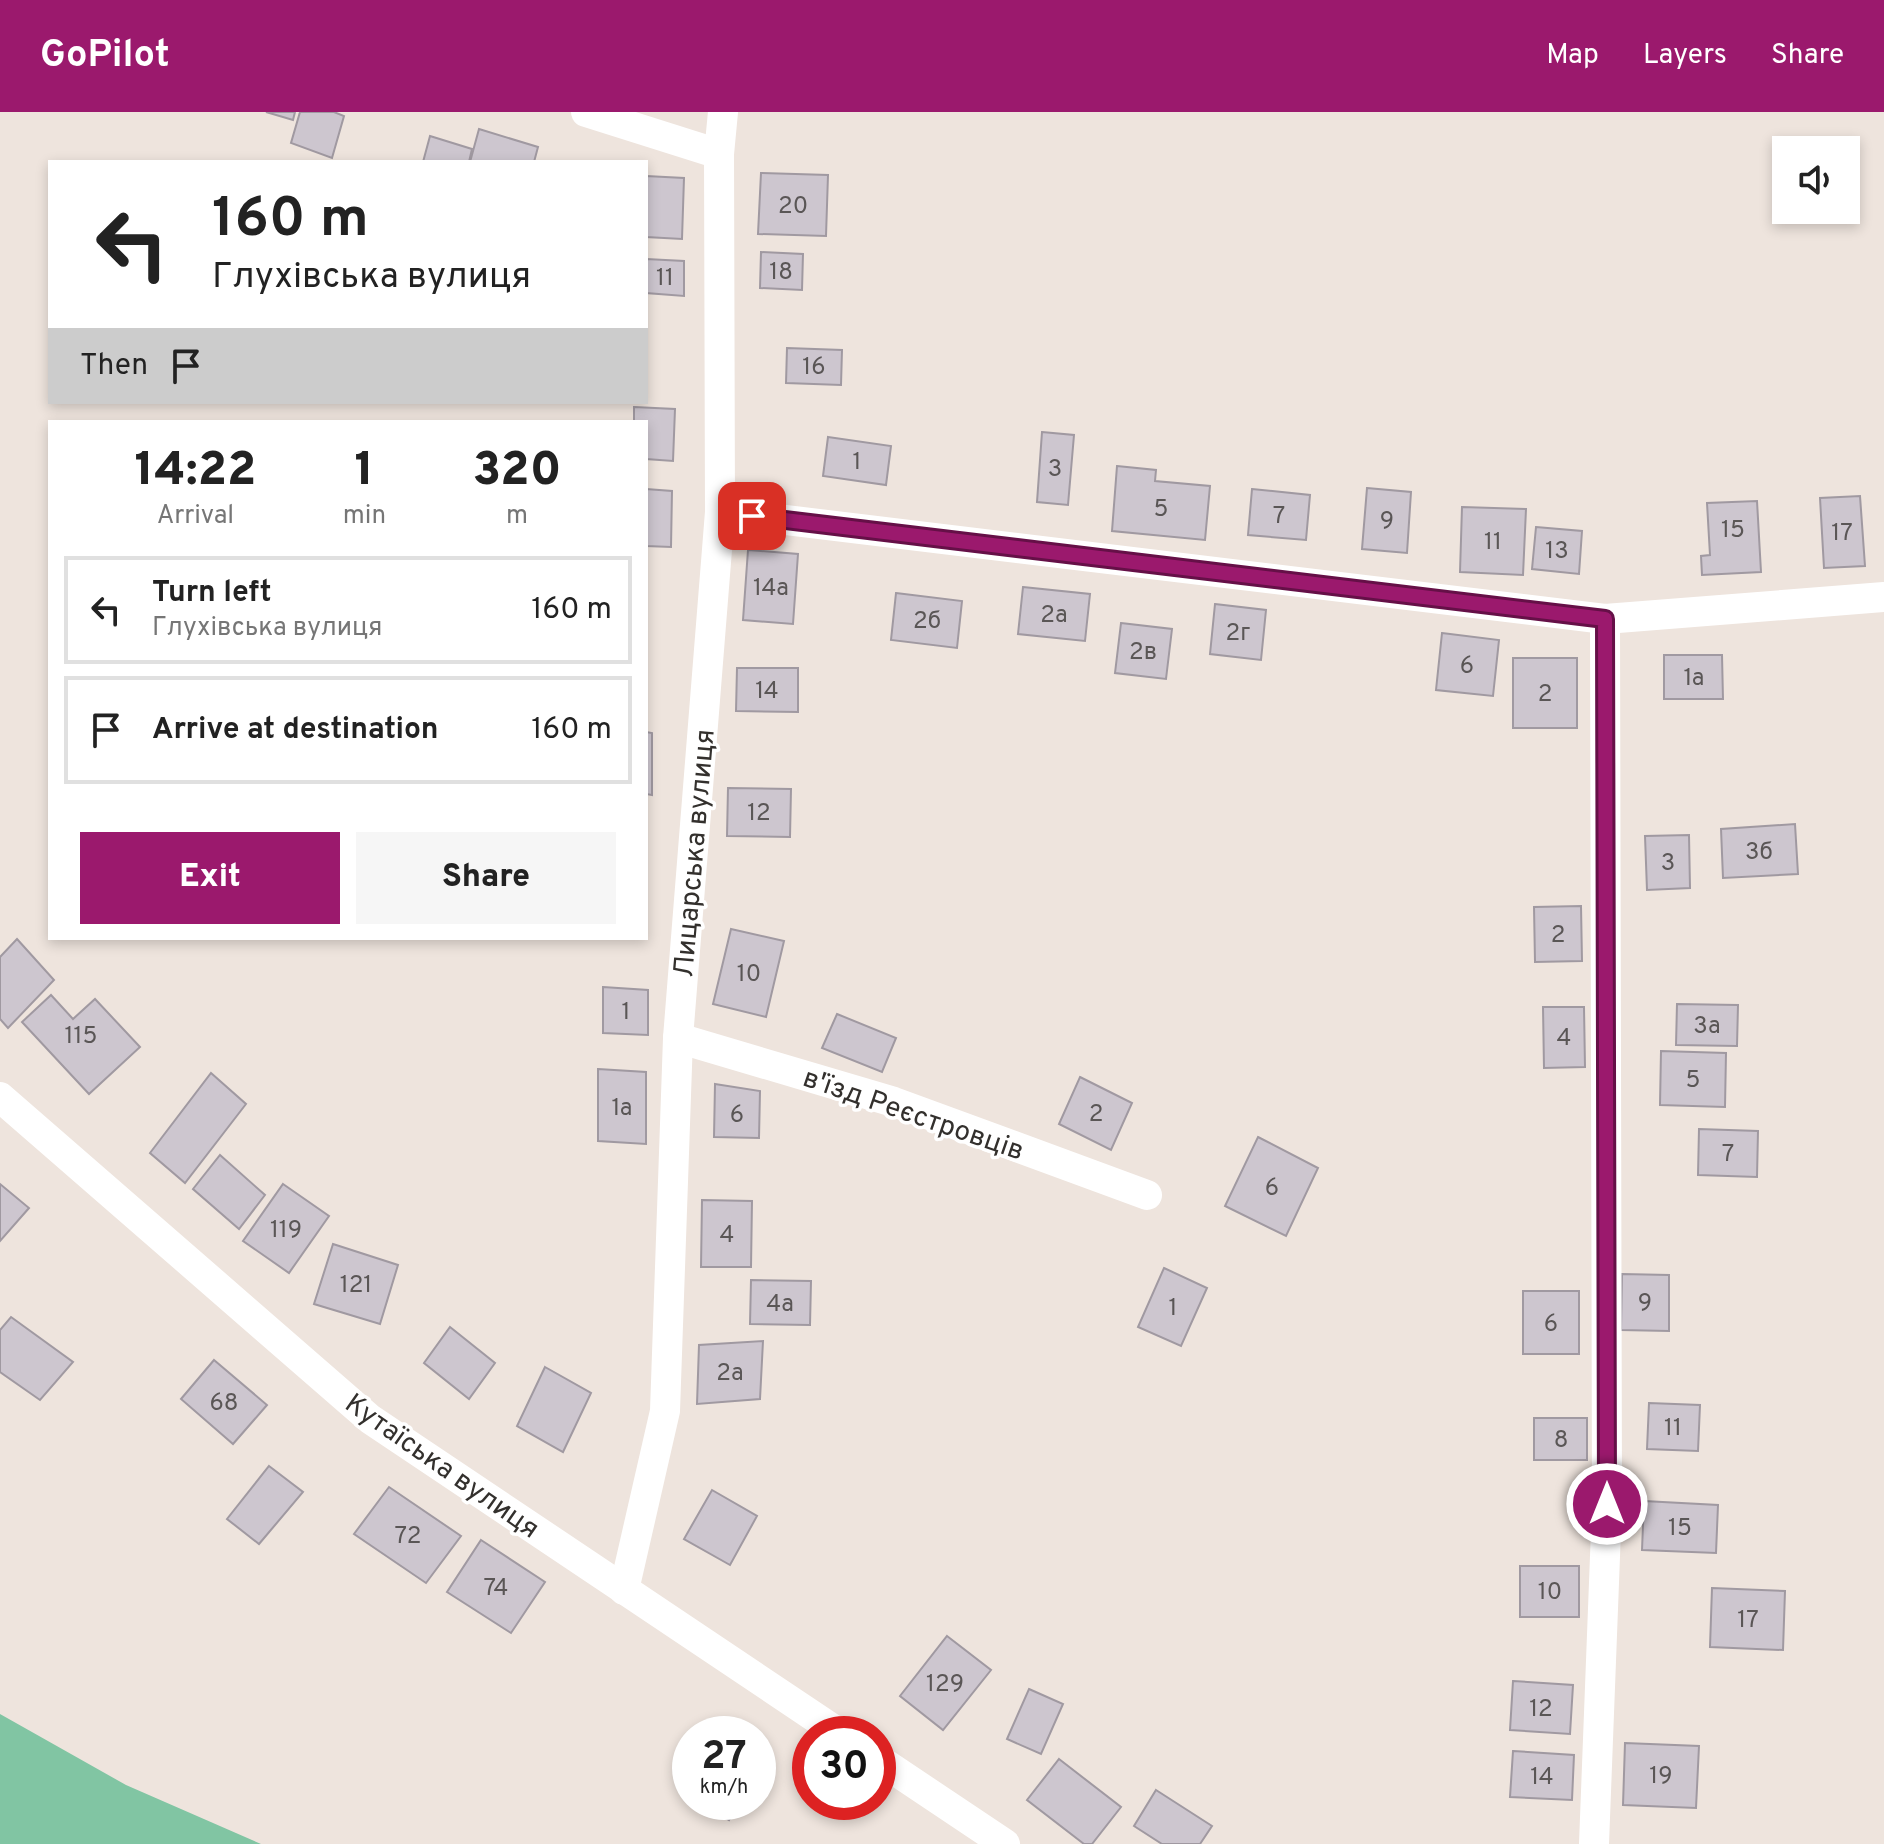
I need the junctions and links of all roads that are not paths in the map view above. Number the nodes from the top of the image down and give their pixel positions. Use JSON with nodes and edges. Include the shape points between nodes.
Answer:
{"nodes":[{"id":1,"x":586,"y":112,"type":"edge"},
{"id":2,"x":723,"y":112,"type":"edge"},
{"id":3,"x":719,"y":154,"type":"junction"},
{"id":4,"x":720,"y":512,"type":"junction"},
{"id":5,"x":1884,"y":597,"type":"edge"},
{"id":6,"x":1605,"y":619,"type":"junction"},
{"id":7,"x":678,"y":1038,"type":"junction"},
{"id":8,"x":0,"y":1097,"type":"edge"},
{"id":9,"x":1147,"y":1195,"type":"dead end"},
{"id":10,"x":624,"y":1590,"type":"junction"},
{"id":11,"x":813,"y":1716,"type":"edge"},
{"id":12,"x":896,"y":1771,"type":"edge"},
{"id":13,"x":1005,"y":1844,"type":"edge"},
{"id":14,"x":1594,"y":1844,"type":"edge"}],
"edges":[{"from":1,"to":3,"type":"street"},
{"from":2,"to":3,"type":"street","name":"Лицарська вулиця"},
{"from":3,"to":4,"type":"street","name":"Лицарська вулиця"},
{"from":4,"to":6,"type":"street"},
{"from":4,"to":7,"type":"street","name":"Лицарська вулиця"},
{"from":5,"to":6,"type":"street"},
{"from":6,"to":14,"type":"street","via":[[1607,1504]]},
{"from":7,"to":9,"type":"street","name":"в'їзд Реєстровців","via":[[894,1102]]},
{"from":7,"to":10,"type":"street","name":"Лицарська вулиця","via":[[665,1411]]},
{"from":8,"to":10,"type":"street","name":"Кутаїська вулиця","via":[[370,1419]]},
{"from":10,"to":11,"type":"street","name":"Кутаїська вулиця"},
{"from":12,"to":13,"type":"street"}]}
